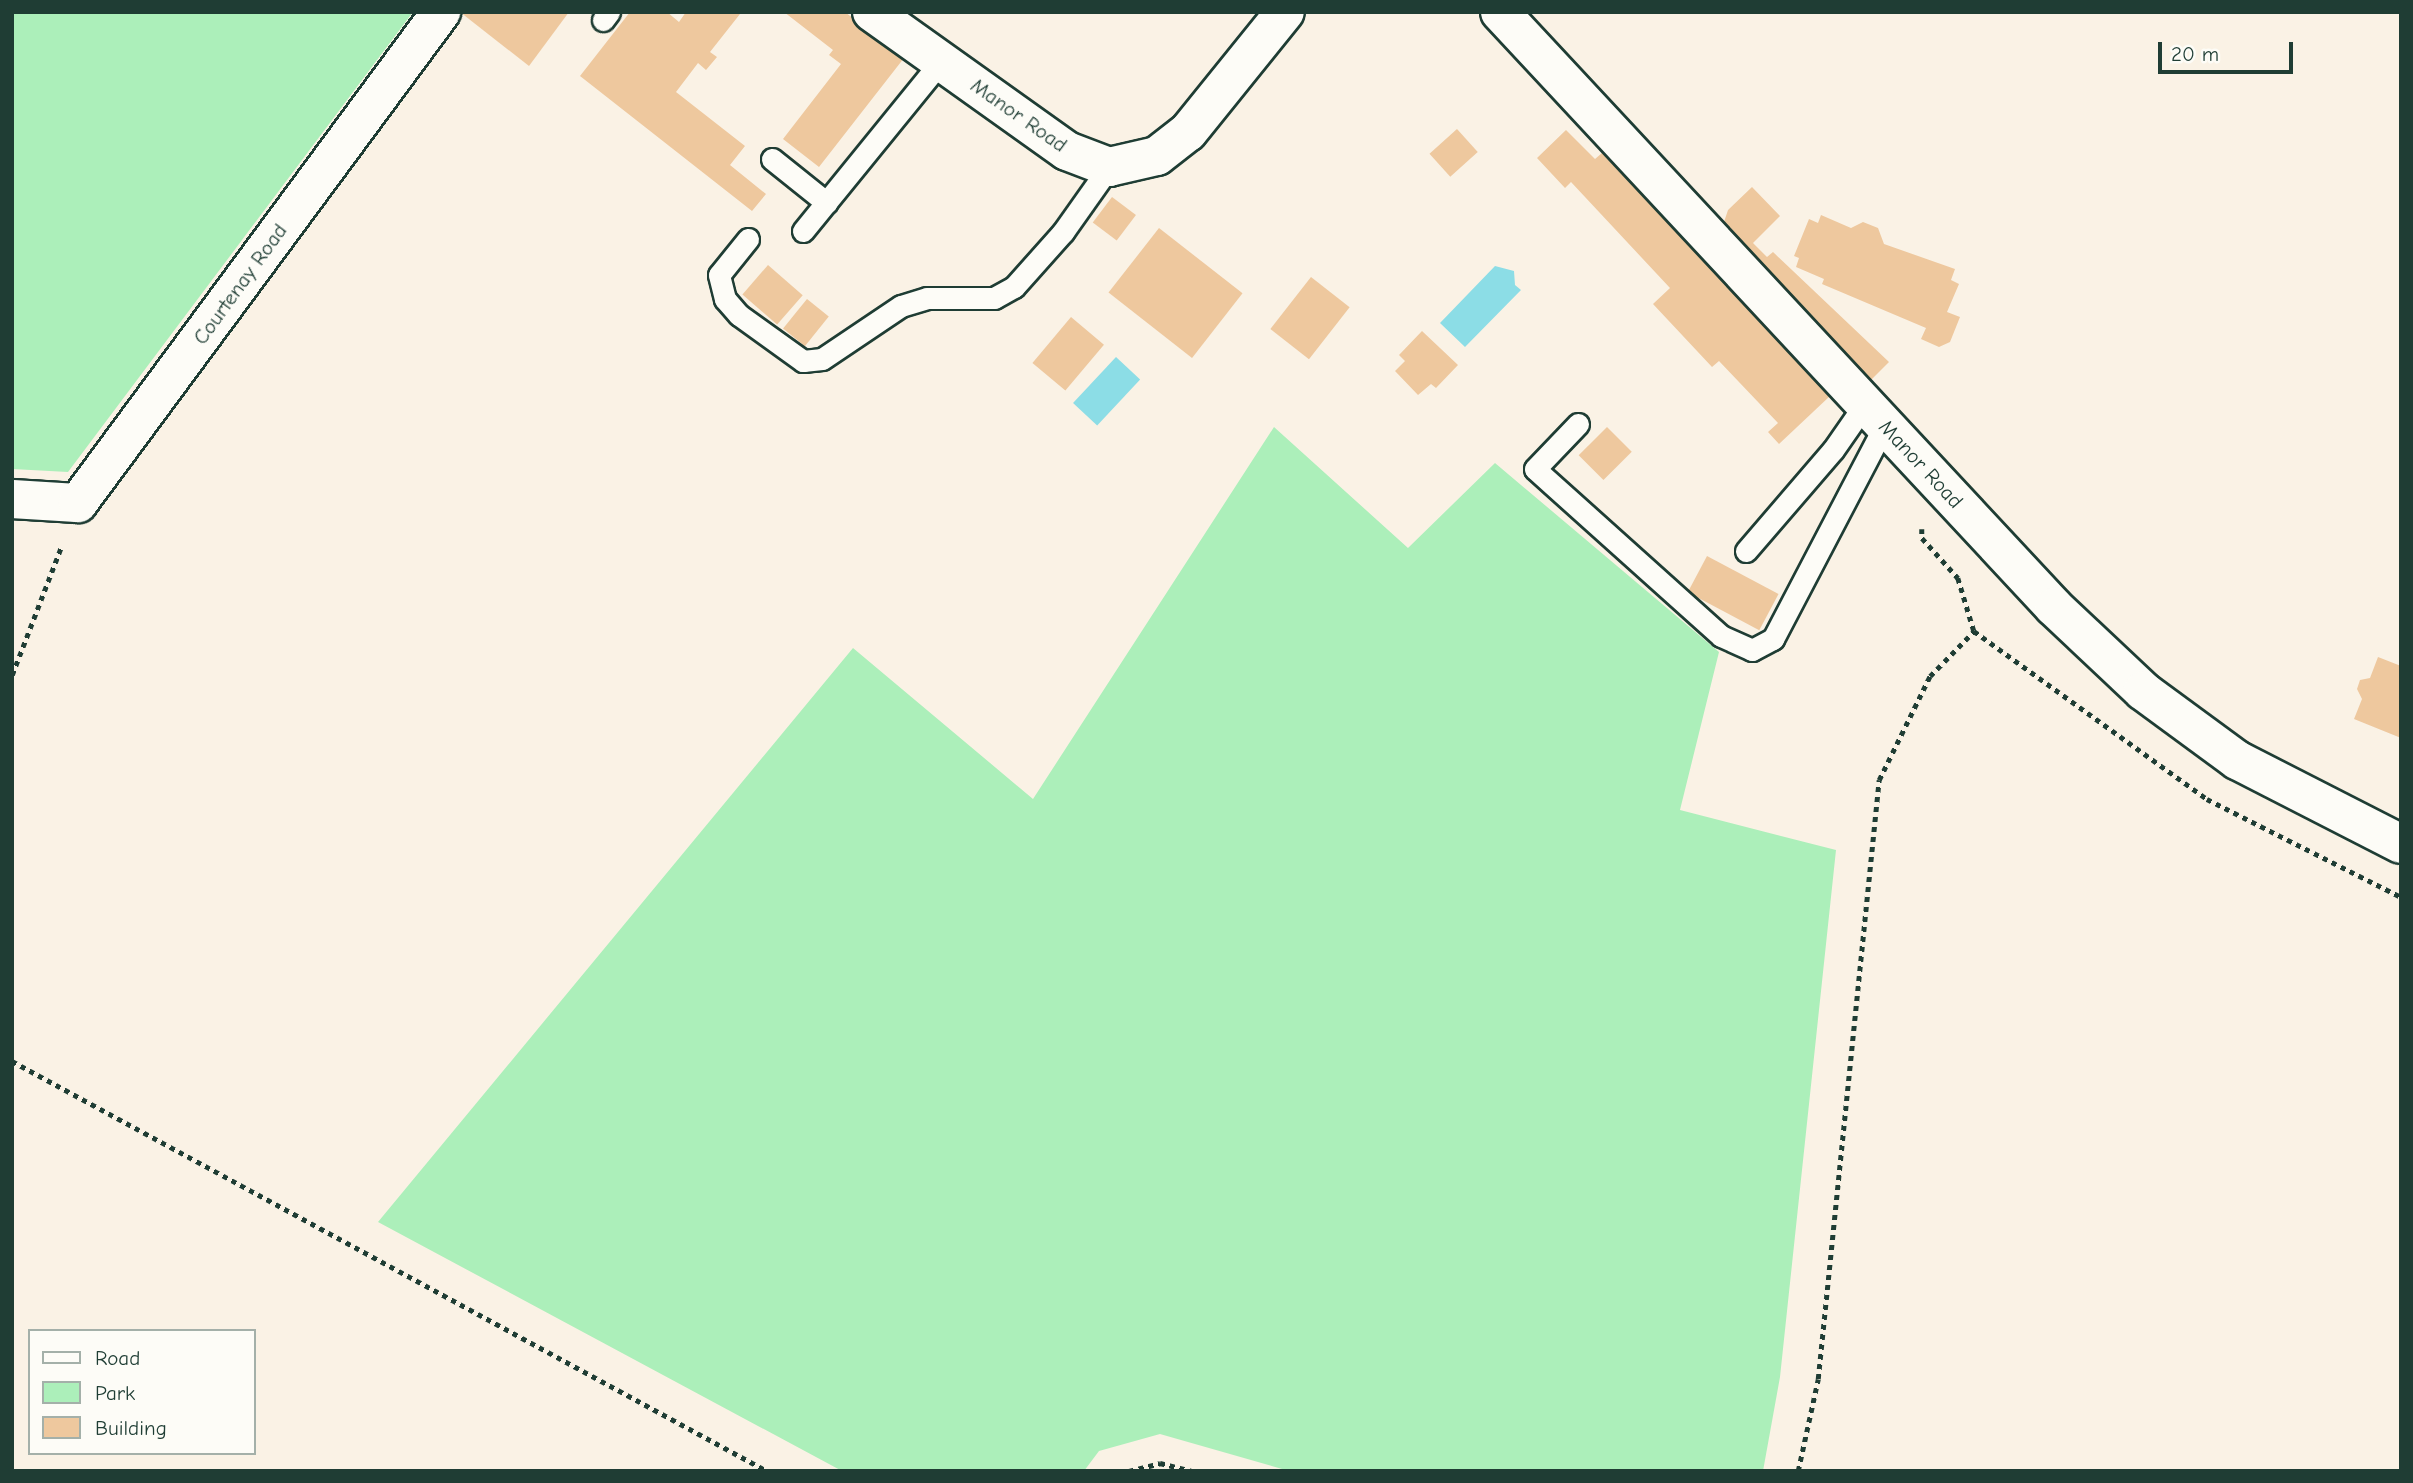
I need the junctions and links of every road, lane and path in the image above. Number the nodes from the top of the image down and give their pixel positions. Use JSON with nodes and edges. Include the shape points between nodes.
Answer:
{"nodes":[{"id":1,"x":441,"y":12,"type":"edge"},
{"id":2,"x":872,"y":12,"type":"edge"},
{"id":3,"x":1285,"y":12,"type":"edge"},
{"id":4,"x":1500,"y":12,"type":"edge"},
{"id":5,"x":941,"y":61,"type":"junction"},
{"id":6,"x":772,"y":159,"type":"dead end"},
{"id":7,"x":1109,"y":167,"type":"junction"},
{"id":8,"x":827,"y":203,"type":"junction"},
{"id":9,"x":803,"y":231,"type":"dead end"},
{"id":10,"x":748,"y":239,"type":"dead end"},
{"id":11,"x":1875,"y":415,"type":"junction"},
{"id":12,"x":1578,"y":424,"type":"dead end"},
{"id":13,"x":12,"y":499,"type":"edge"},
{"id":14,"x":78,"y":503,"type":"junction"},
{"id":15,"x":1746,"y":551,"type":"dead end"},
{"id":16,"x":12,"y":675,"type":"edge"},
{"id":17,"x":2401,"y":844,"type":"edge"},
{"id":18,"x":2401,"y":897,"type":"edge"},
{"id":19,"x":12,"y":1061,"type":"edge"},
{"id":20,"x":767,"y":1471,"type":"edge"},
{"id":21,"x":1129,"y":1471,"type":"edge"},
{"id":22,"x":1191,"y":1471,"type":"edge"},
{"id":23,"x":1798,"y":1471,"type":"edge"}],
"edges":[{"from":1,"to":14,"type":"street","name":"Courtenay Road"},
{"from":2,"to":5,"type":"street","name":"Manor Road"},
{"from":3,"to":7,"type":"street","via":[[1188,132],[1157,156]]},
{"from":4,"to":11,"type":"street","name":"Manor Road"},
{"from":5,"to":7,"type":"street","name":"Manor Road","via":[[1067,151]]},
{"from":5,"to":8,"type":"lane"},
{"from":6,"to":8,"type":"lane"},
{"from":7,"to":10,"type":"lane","via":[[1063,232],[1014,287],[993,298],[927,298],[901,306],[822,359],[803,361],[739,315],[725,299],[719,275]]},
{"from":8,"to":9,"type":"lane"},
{"from":11,"to":12,"type":"lane","via":[[1773,639],[1752,650],[1721,636],[1535,469]]},
{"from":11,"to":15,"type":"lane","via":[[1833,450]]},
{"from":11,"to":17,"type":"street","name":"Manor Road","via":[[2054,607],[2143,691],[2237,760]]},
{"from":13,"to":14,"type":"street"},
{"from":14,"to":16,"type":"path"},
{"from":18,"to":23,"type":"path","via":[[2207,799],[1974,631],[1930,676],[1879,780],[1818,1379]]},
{"from":19,"to":20,"type":"path"},
{"from":21,"to":22,"type":"path","via":[[1160,1463]]}]}
